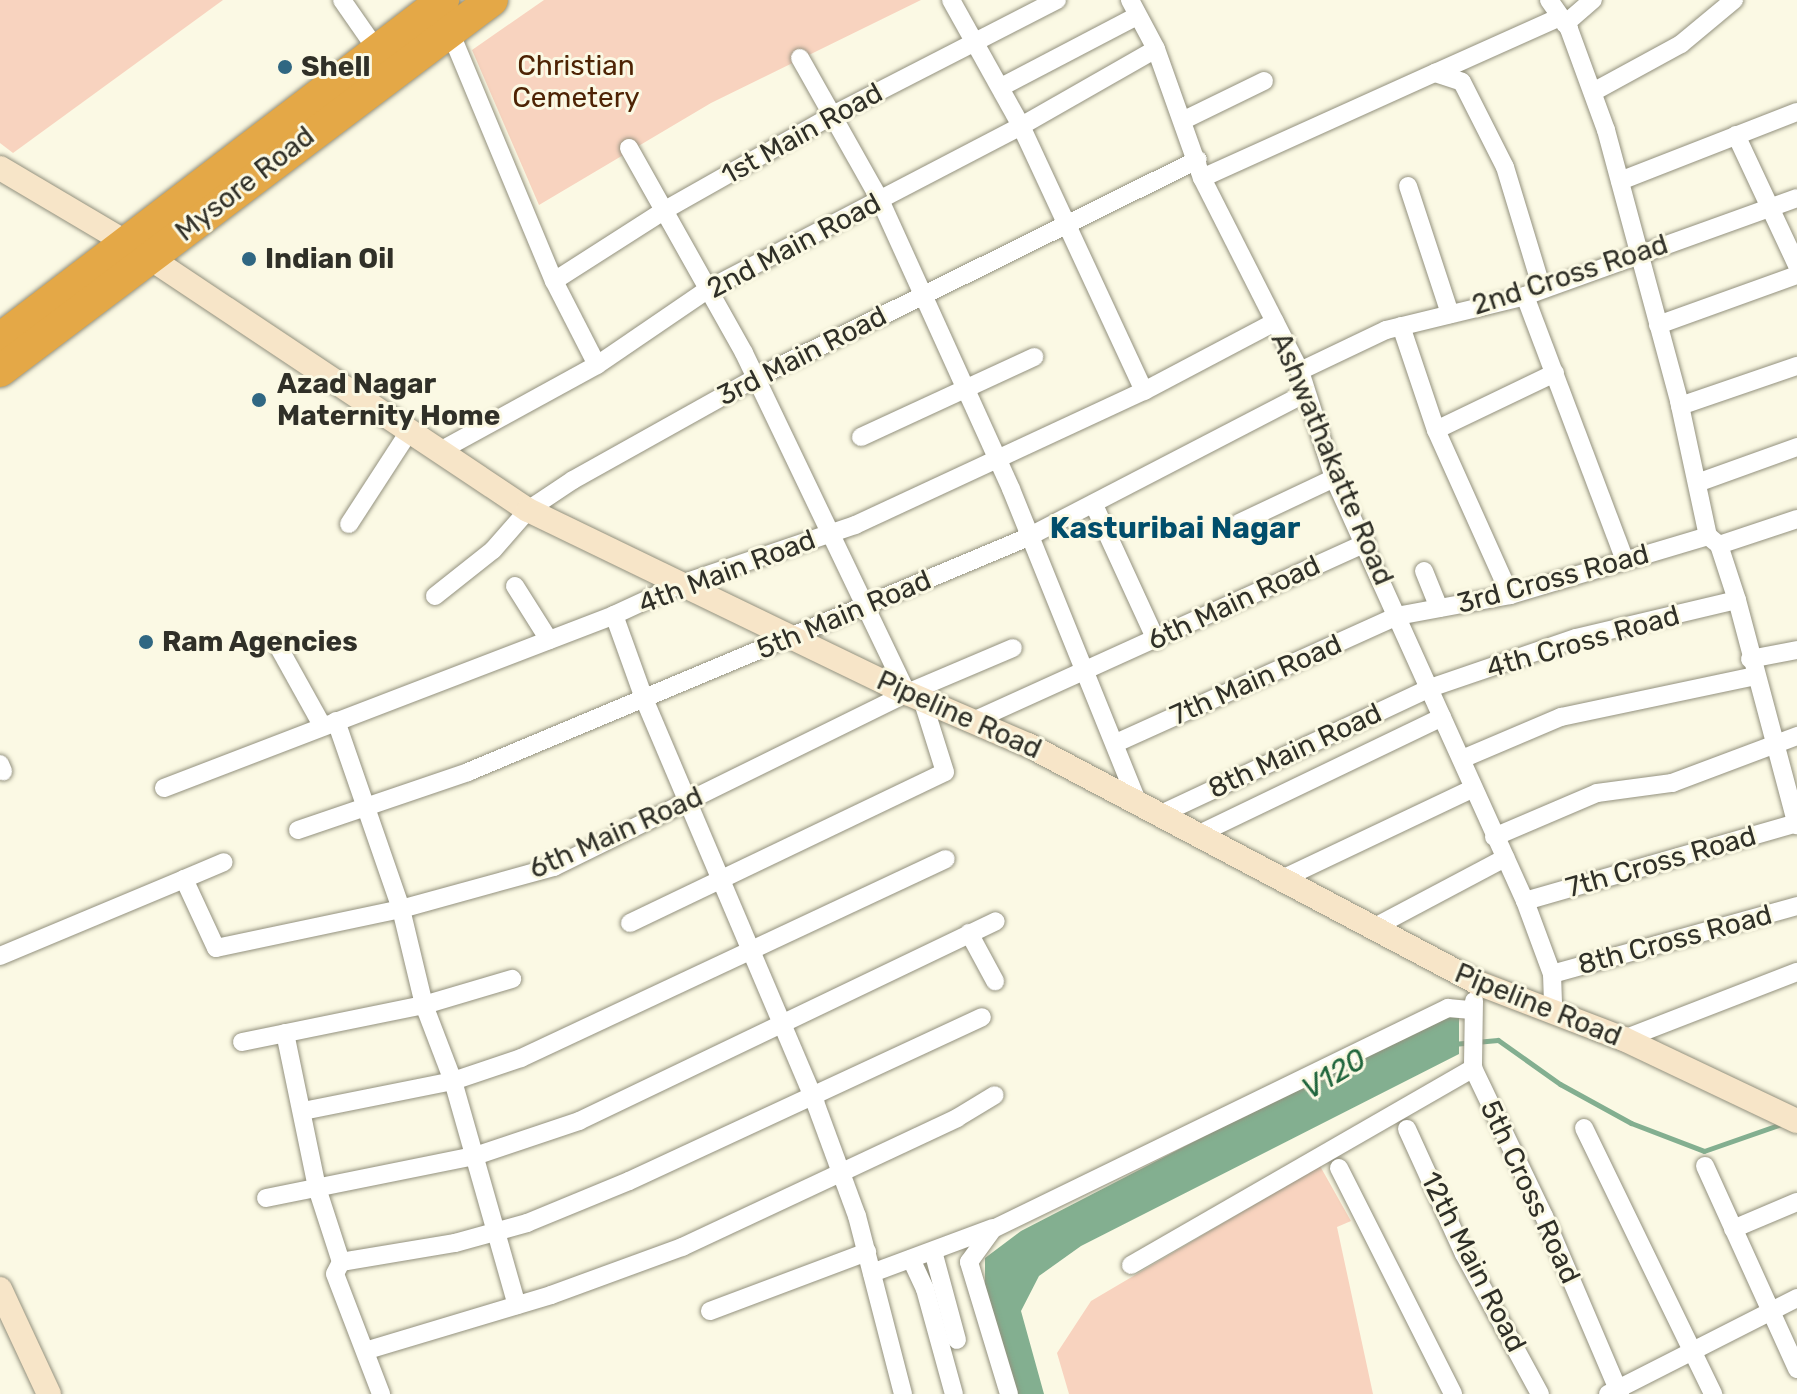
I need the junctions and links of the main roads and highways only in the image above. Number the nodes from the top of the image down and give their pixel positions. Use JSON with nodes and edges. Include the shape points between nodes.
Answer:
{"nodes":[{"id":1,"x":492,"y":0,"type":"edge"},
{"id":2,"x":446,"y":15,"type":"edge"},
{"id":3,"x":137,"y":250,"type":"junction"},
{"id":4,"x":0,"y":339,"type":"edge"},
{"id":5,"x":0,"y":371,"type":"edge"}],
"edges":[{"from":1,"to":2,"type":"highway","name":"Mysore Road"},
{"from":2,"to":3,"type":"highway","name":"Mysore Road"},
{"from":2,"to":3,"type":"highway","name":"Mysore Road","via":[[376,49]]},
{"from":3,"to":4,"type":"highway","name":"Mysore Road"},
{"from":3,"to":5,"type":"highway","name":"Mysore Road"}]}
